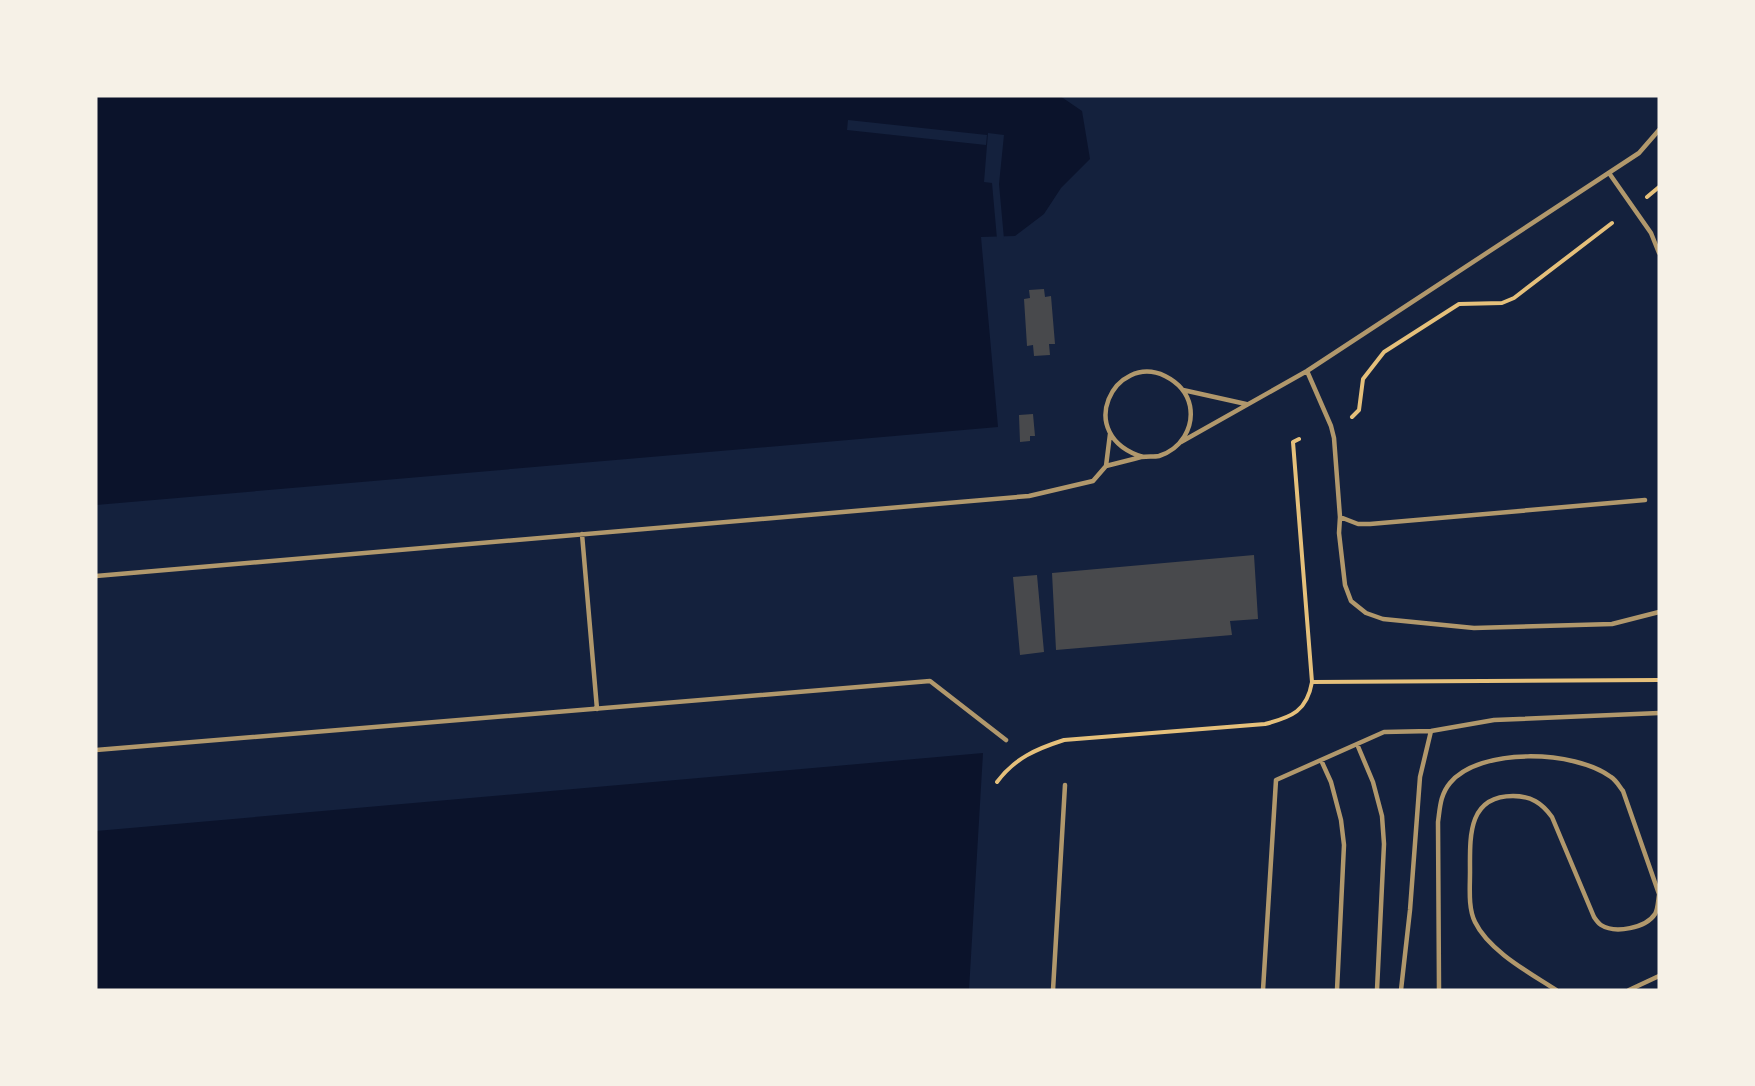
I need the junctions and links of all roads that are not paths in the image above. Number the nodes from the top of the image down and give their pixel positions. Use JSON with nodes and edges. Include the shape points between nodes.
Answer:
{"nodes":[{"id":1,"x":1659,"y":130,"type":"edge"},
{"id":2,"x":1609,"y":173,"type":"junction"},
{"id":3,"x":1659,"y":253,"type":"edge"},
{"id":4,"x":1307,"y":371,"type":"junction"},
{"id":5,"x":1183,"y":390,"type":"junction"},
{"id":6,"x":1246,"y":404,"type":"junction"},
{"id":7,"x":1110,"y":434,"type":"junction"},
{"id":8,"x":1181,"y":442,"type":"junction"},
{"id":9,"x":1143,"y":457,"type":"junction"},
{"id":10,"x":1106,"y":466,"type":"junction"},
{"id":11,"x":1645,"y":500,"type":"dead end"},
{"id":12,"x":1340,"y":517,"type":"junction"},
{"id":13,"x":582,"y":534,"type":"junction"},
{"id":14,"x":96,"y":576,"type":"edge"},
{"id":15,"x":1659,"y":612,"type":"edge"},
{"id":16,"x":597,"y":709,"type":"junction"},
{"id":17,"x":1659,"y":713,"type":"edge"},
{"id":18,"x":1431,"y":731,"type":"junction"},
{"id":19,"x":1006,"y":740,"type":"dead end"},
{"id":20,"x":1357,"y":744,"type":"junction"},
{"id":21,"x":96,"y":750,"type":"edge"},
{"id":22,"x":1321,"y":760,"type":"junction"},
{"id":23,"x":1065,"y":785,"type":"dead end"},
{"id":24,"x":1659,"y":894,"type":"edge"},
{"id":25,"x":1659,"y":976,"type":"edge"},
{"id":26,"x":1053,"y":990,"type":"edge"},
{"id":27,"x":1263,"y":990,"type":"edge"},
{"id":28,"x":1336,"y":990,"type":"edge"},
{"id":29,"x":1377,"y":990,"type":"edge"},
{"id":30,"x":1401,"y":990,"type":"edge"},
{"id":31,"x":1439,"y":990,"type":"edge"},
{"id":32,"x":1556,"y":990,"type":"edge"},
{"id":33,"x":1629,"y":990,"type":"edge"}],
"edges":[{"from":1,"to":2,"type":"lane","via":[[1639,153]]},
{"from":2,"to":3,"type":"lane","via":[[1651,233]]},
{"from":2,"to":4,"type":"lane"},
{"from":4,"to":6,"type":"lane"},
{"from":4,"to":12,"type":"lane","via":[[1334,438]]},
{"from":5,"to":6,"type":"lane"},
{"from":5,"to":7,"type":"lane","via":[[1161,374],[1147,372],[1126,378],[1111,392],[1106,406]]},
{"from":5,"to":8,"type":"lane","via":[[1191,416]]},
{"from":6,"to":8,"type":"lane"},
{"from":7,"to":9,"type":"lane","via":[[1129,453]]},
{"from":7,"to":10,"type":"lane"},
{"from":8,"to":9,"type":"lane","via":[[1170,452]]},
{"from":9,"to":10,"type":"lane"},
{"from":10,"to":13,"type":"lane","via":[[1093,482],[1029,496]]},
{"from":11,"to":12,"type":"lane","via":[[1370,524]]},
{"from":12,"to":15,"type":"lane","via":[[1344,585],[1351,601],[1366,613],[1383,619],[1474,628],[1612,624]]},
{"from":13,"to":14,"type":"lane"},
{"from":13,"to":16,"type":"lane"},
{"from":16,"to":19,"type":"lane","via":[[930,681]]},
{"from":16,"to":21,"type":"lane"},
{"from":17,"to":18,"type":"lane","via":[[1494,720]]},
{"from":18,"to":20,"type":"lane","via":[[1384,732]]},
{"from":18,"to":30,"type":"lane","via":[[1420,777]]},
{"from":20,"to":22,"type":"lane"},
{"from":20,"to":29,"type":"lane","via":[[1382,816]]},
{"from":22,"to":27,"type":"lane","via":[[1276,780]]},
{"from":22,"to":28,"type":"lane","via":[[1331,782],[1344,845]]},
{"from":23,"to":26,"type":"lane"},
{"from":24,"to":31,"type":"lane","via":[[1623,790],[1611,777],[1590,766],[1540,756],[1482,763],[1461,772],[1441,798],[1438,822]]},
{"from":24,"to":32,"type":"lane","via":[[1657,911],[1650,921],[1616,929],[1600,924],[1545,807],[1534,800],[1507,796],[1482,807],[1470,833],[1474,922],[1496,948]]},
{"from":25,"to":33,"type":"lane"}]}
